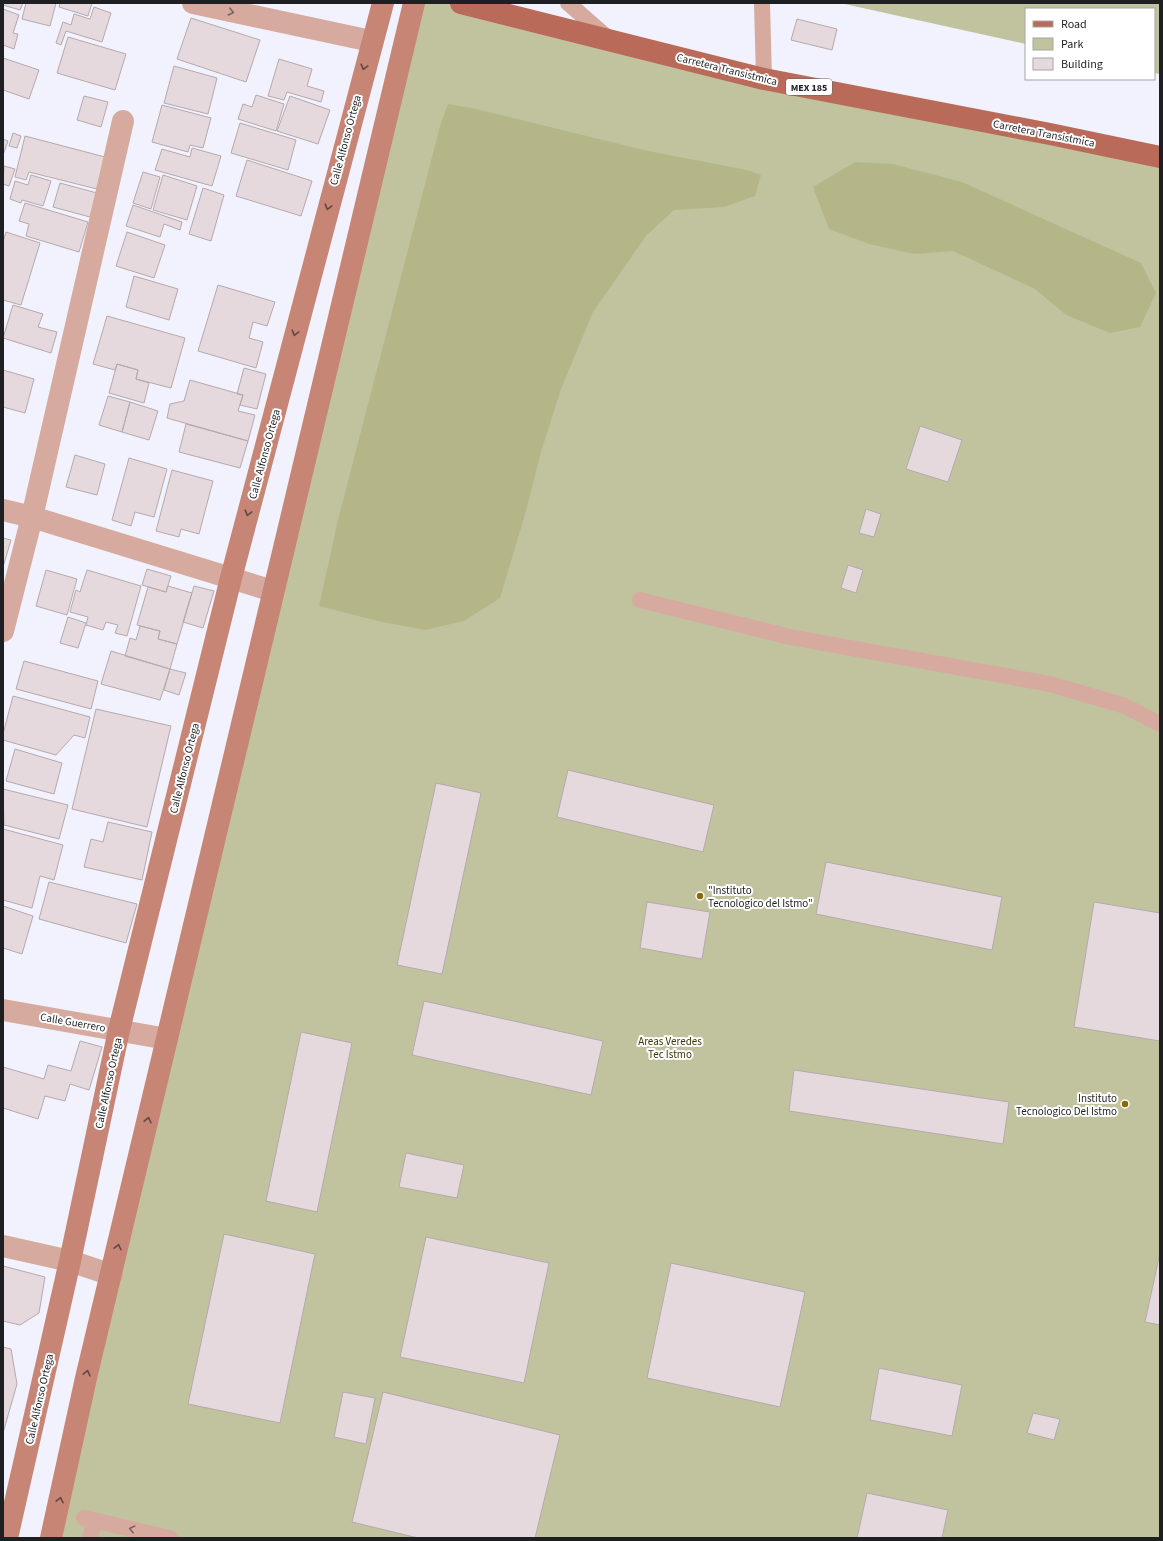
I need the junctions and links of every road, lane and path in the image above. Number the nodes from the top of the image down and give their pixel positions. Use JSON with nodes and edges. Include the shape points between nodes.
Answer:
{"nodes":[{"id":1,"x":194,"y":3,"type":"edge"},
{"id":2,"x":383,"y":3,"type":"edge"},
{"id":3,"x":414,"y":3,"type":"edge"},
{"id":4,"x":461,"y":3,"type":"edge"},
{"id":5,"x":568,"y":3,"type":"edge"},
{"id":6,"x":762,"y":3,"type":"edge"},
{"id":7,"x":610,"y":40,"type":"junction"},
{"id":8,"x":371,"y":41,"type":"junction"},
{"id":9,"x":764,"y":79,"type":"junction"},
{"id":10,"x":123,"y":121,"type":"dead end"},
{"id":11,"x":1160,"y":157,"type":"edge"},
{"id":12,"x":3,"y":510,"type":"edge"},
{"id":13,"x":32,"y":517,"type":"junction"},
{"id":14,"x":231,"y":578,"type":"junction"},
{"id":15,"x":273,"y":591,"type":"junction"},
{"id":16,"x":640,"y":600,"type":"dead end"},
{"id":17,"x":3,"y":631,"type":"edge"},
{"id":18,"x":1160,"y":724,"type":"edge"},
{"id":19,"x":3,"y":1010,"type":"edge"},
{"id":20,"x":119,"y":1030,"type":"junction"},
{"id":21,"x":167,"y":1039,"type":"junction"},
{"id":22,"x":3,"y":1246,"type":"edge"},
{"id":23,"x":70,"y":1261,"type":"junction"},
{"id":24,"x":112,"y":1275,"type":"junction"},
{"id":25,"x":7,"y":1538,"type":"edge"},
{"id":26,"x":51,"y":1538,"type":"edge"},
{"id":27,"x":90,"y":1538,"type":"edge"},
{"id":28,"x":170,"y":1538,"type":"edge"}],
"edges":[{"from":1,"to":8,"type":"street","one_way":true},
{"from":2,"to":8,"type":"street","name":"Calle Alfonso Ortega"},
{"from":3,"to":15,"type":"street"},
{"from":4,"to":7,"type":"main road","name":"Carretera Transistmica","number":"MEX 185"},
{"from":5,"to":7,"type":"lane"},
{"from":6,"to":9,"type":"lane"},
{"from":7,"to":9,"type":"main road","name":"Carretera Transistmica","number":"MEX 185"},
{"from":8,"to":14,"type":"street","name":"Calle Alfonso Ortega","one_way":true},
{"from":9,"to":11,"type":"main road","name":"Carretera Transistmica","number":"MEX 185"},
{"from":10,"to":13,"type":"street"},
{"from":12,"to":13,"type":"street"},
{"from":13,"to":14,"type":"street"},
{"from":13,"to":17,"type":"street"},
{"from":14,"to":15,"type":"street"},
{"from":14,"to":20,"type":"street","name":"Calle Alfonso Ortega"},
{"from":15,"to":21,"type":"street"},
{"from":16,"to":18,"type":"lane","via":[[790,637],[1050,684],[1125,706]]},
{"from":19,"to":20,"type":"street","name":"Calle Guerrero"},
{"from":20,"to":21,"type":"street","name":"Calle Guerrero"},
{"from":20,"to":23,"type":"street","name":"Calle Alfonso Ortega"},
{"from":24,"to":21,"type":"street","one_way":true},
{"from":22,"to":23,"type":"street"},
{"from":23,"to":24,"type":"street"},
{"from":23,"to":25,"type":"street","name":"Calle Alfonso Ortega"},
{"from":26,"to":24,"type":"street","one_way":true,"via":[[86,1378]]},
{"from":28,"to":27,"type":"lane","one_way":true,"via":[[89,1519]]}]}
